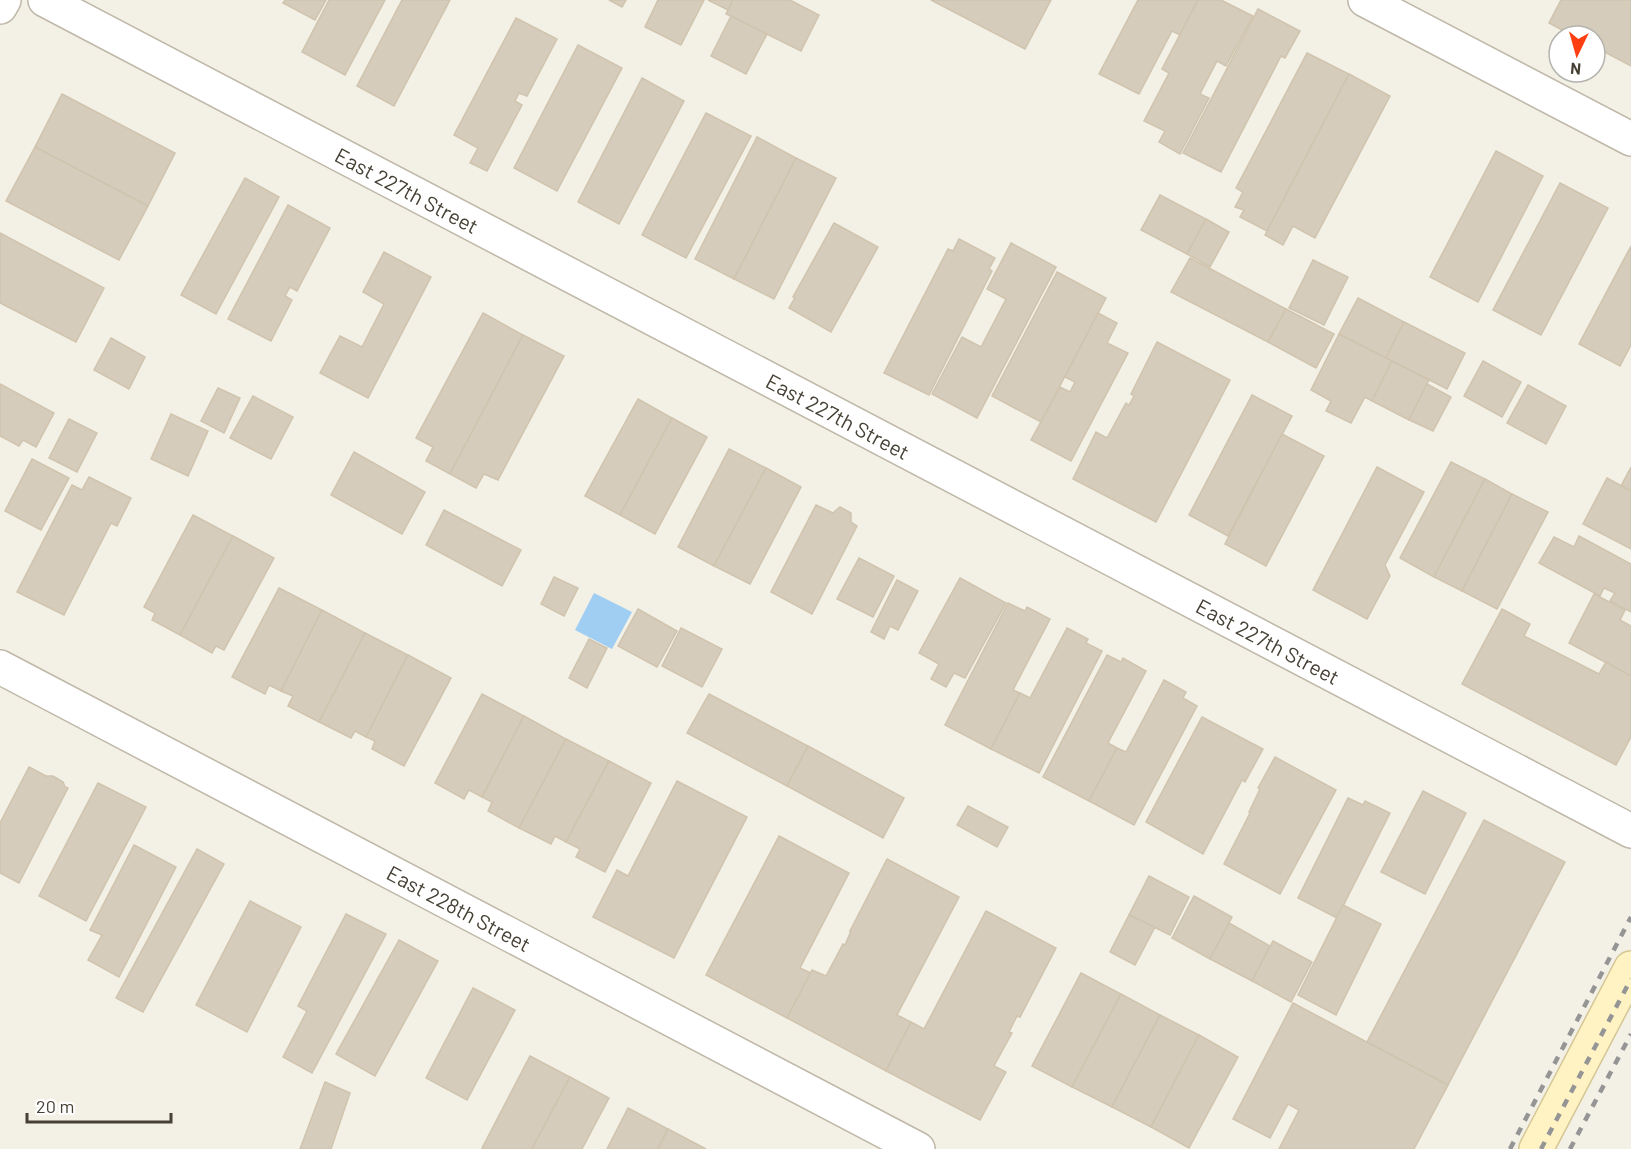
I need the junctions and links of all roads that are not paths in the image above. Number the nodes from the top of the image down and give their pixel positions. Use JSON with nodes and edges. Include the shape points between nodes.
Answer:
{"nodes":[{"id":1,"x":4,"y":0,"type":"edge"},
{"id":2,"x":45,"y":0,"type":"edge"},
{"id":3,"x":1365,"y":0,"type":"edge"},
{"id":4,"x":0,"y":7,"type":"edge"},
{"id":5,"x":1631,"y":139,"type":"edge"},
{"id":6,"x":0,"y":667,"type":"edge"},
{"id":7,"x":1631,"y":831,"type":"edge"},
{"id":8,"x":1631,"y":969,"type":"edge"},
{"id":9,"x":918,"y":1149,"type":"edge"},
{"id":10,"x":1536,"y":1149,"type":"edge"}],
"edges":[{"from":1,"to":4,"type":"street"},
{"from":2,"to":7,"type":"street","name":"East 227th Street"},
{"from":3,"to":5,"type":"street"},
{"from":6,"to":9,"type":"street","name":"East 228th Street"},
{"from":8,"to":10,"type":"main road"}]}
